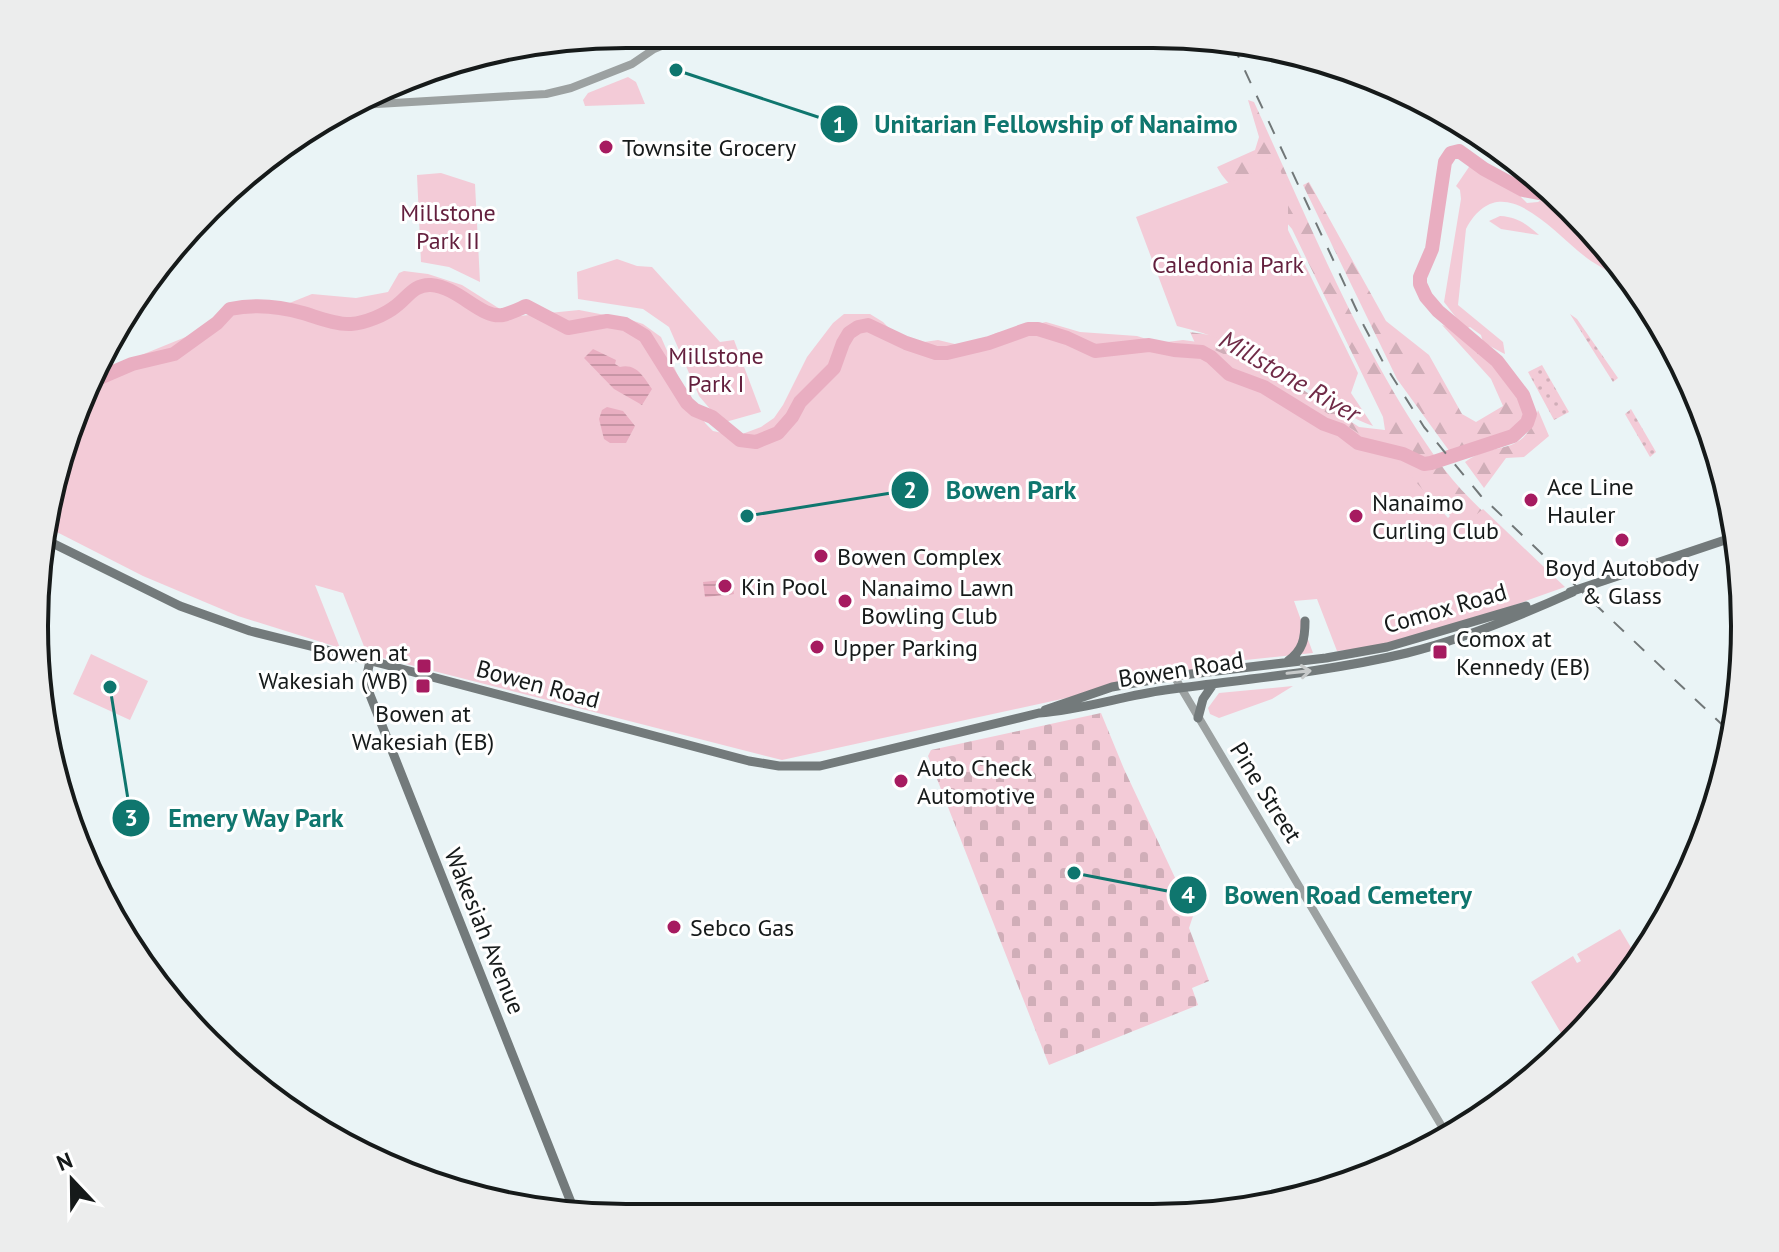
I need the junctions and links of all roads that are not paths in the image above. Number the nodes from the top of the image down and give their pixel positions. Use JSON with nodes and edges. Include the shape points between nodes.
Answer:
{"nodes":[{"id":1,"x":656,"y":48,"type":"edge"},
{"id":2,"x":379,"y":104,"type":"edge"},
{"id":3,"x":1724,"y":540,"type":"edge"},
{"id":4,"x":54,"y":544,"type":"edge"},
{"id":5,"x":1573,"y":592,"type":"junction"},
{"id":6,"x":1305,"y":621,"type":"dead end"},
{"id":7,"x":1326,"y":658,"type":"joint"},
{"id":8,"x":370,"y":661,"type":"junction"},
{"id":9,"x":1285,"y":663,"type":"junction"},
{"id":10,"x":1330,"y":668,"type":"joint"},
{"id":11,"x":1174,"y":676,"type":"junction"},
{"id":12,"x":1212,"y":686,"type":"junction"},
{"id":13,"x":1180,"y":689,"type":"junction"},
{"id":14,"x":1039,"y":713,"type":"junction"},
{"id":15,"x":1198,"y":718,"type":"junction"},
{"id":16,"x":1442,"y":1127,"type":"edge"},
{"id":17,"x":570,"y":1201,"type":"edge"}],
"edges":[{"from":1,"to":2,"type":"street","via":[[632,64],[546,94]]},
{"from":3,"to":5,"type":"main road","name":"Comox Road"},
{"from":4,"to":8,"type":"main road","name":"Bowen Road","via":[[180,606],[250,631]]},
{"from":5,"to":7,"type":"main road","name":"Comox Road","via":[[1387,647]]},
{"from":5,"to":10,"type":"main road","name":"Comox Road","via":[[1456,638]]},
{"from":6,"to":9,"type":"main road","via":[[1300,650]]},
{"from":7,"to":9,"type":"main road","name":"Bowen Road"},
{"from":8,"to":14,"type":"main road","name":"Bowen Road","via":[[779,766],[820,766]]},
{"from":8,"to":17,"type":"main road","name":"Wakesiah Avenue","via":[[368,690]]},
{"from":9,"to":11,"type":"main road","name":"Bowen Road"},
{"from":12,"to":10,"type":"main road","name":"Bowen Road","one_way":true},
{"from":11,"to":13,"type":"street","name":"Pine Street"},
{"from":11,"to":14,"type":"main road","name":"Bowen Road","via":[[1112,687]]},
{"from":12,"to":13,"type":"main road","name":"Bowen Road"},
{"from":12,"to":15,"type":"main road"},
{"from":13,"to":14,"type":"main road","name":"Bowen Road"},
{"from":13,"to":15,"type":"street","name":"Pine Street"},
{"from":15,"to":16,"type":"street","name":"Pine Street"}]}
